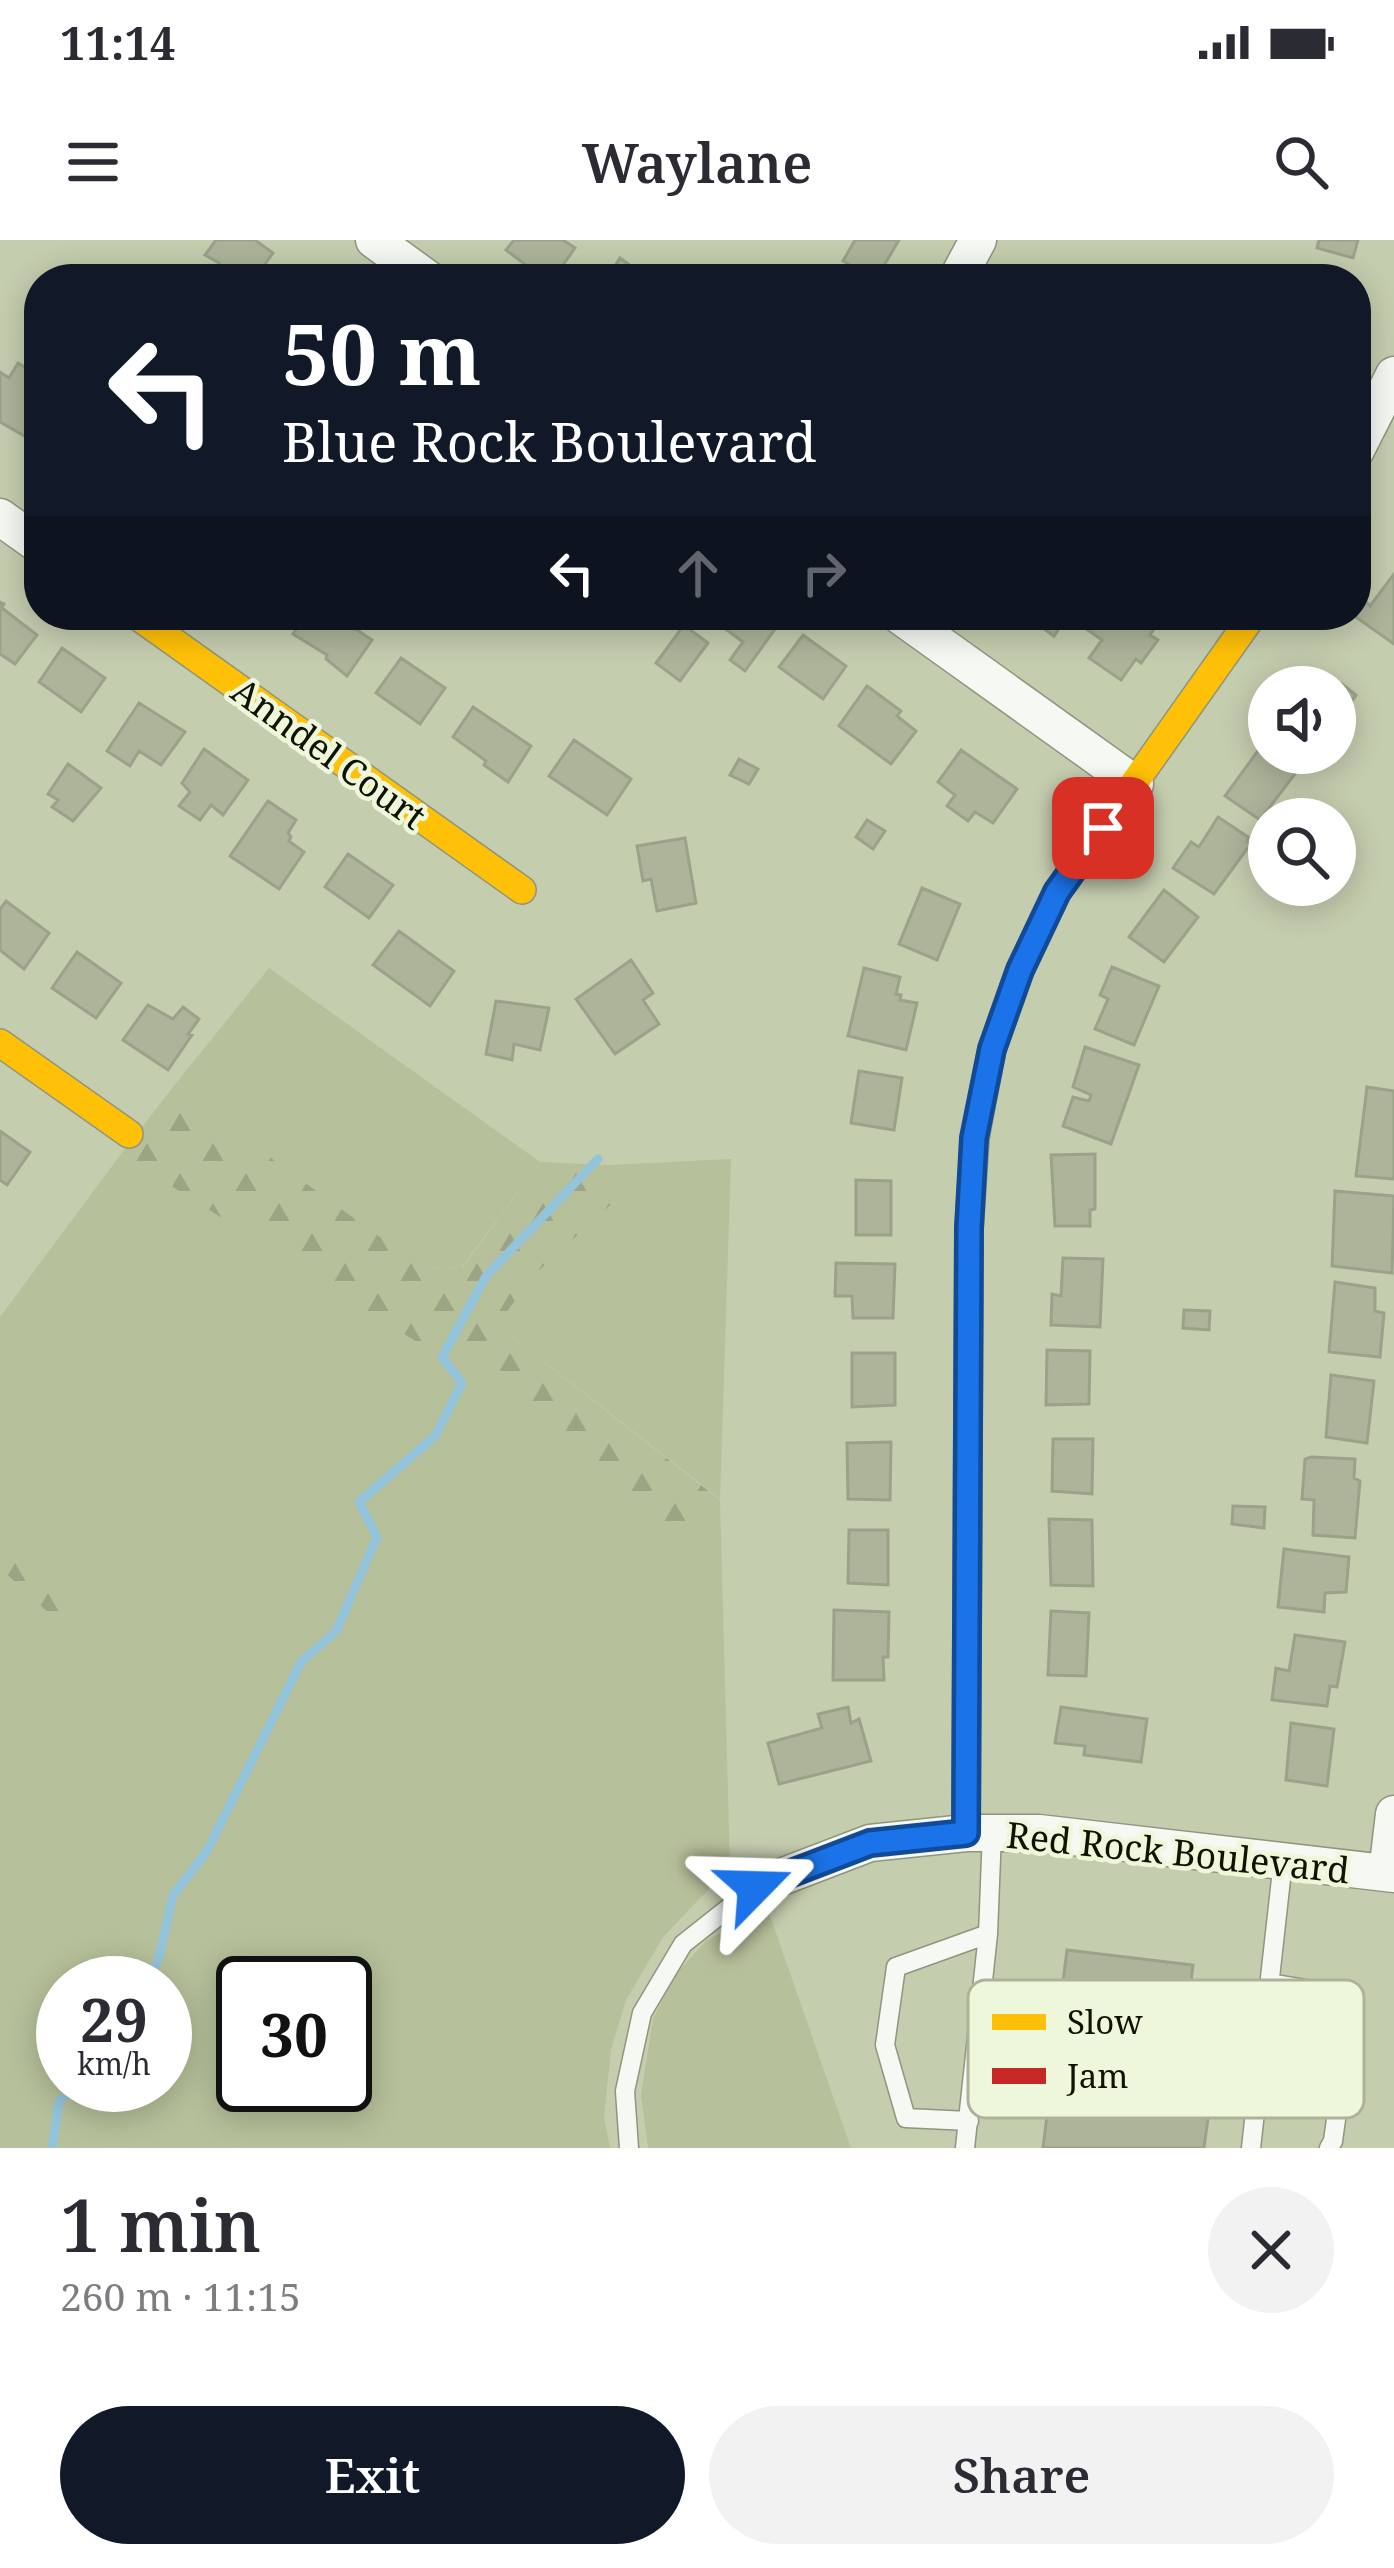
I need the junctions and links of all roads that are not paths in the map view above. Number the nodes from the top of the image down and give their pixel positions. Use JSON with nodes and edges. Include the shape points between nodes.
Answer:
{"nodes":[{"id":1,"x":374,"y":240,"type":"edge"},
{"id":2,"x":407,"y":264,"type":"edge"},
{"id":3,"x":1394,"y":375,"type":"edge"},
{"id":4,"x":1372,"y":443,"type":"edge"},
{"id":5,"x":157,"y":630,"type":"edge"},
{"id":6,"x":920,"y":630,"type":"edge"},
{"id":7,"x":1243,"y":630,"type":"edge"},
{"id":8,"x":1135,"y":784,"type":"junction"},
{"id":9,"x":523,"y":890,"type":"dead end"},
{"id":10,"x":0,"y":1042,"type":"edge"},
{"id":11,"x":129,"y":1134,"type":"dead end"},
{"id":12,"x":1394,"y":1814,"type":"edge"},
{"id":13,"x":979,"y":1833,"type":"junction"},
{"id":14,"x":1283,"y":1862,"type":"junction"},
{"id":15,"x":1391,"y":1874,"type":"edge"},
{"id":16,"x":755,"y":1887,"type":"joint"},
{"id":17,"x":988,"y":1934,"type":"junction"},
{"id":18,"x":983,"y":1980,"type":"edge"},
{"id":19,"x":1270,"y":1980,"type":"edge"},
{"id":20,"x":969,"y":2118,"type":"edge"},
{"id":21,"x":1254,"y":2118,"type":"edge"},
{"id":22,"x":1336,"y":2118,"type":"edge"},
{"id":23,"x":969,"y":2121,"type":"junction"},
{"id":24,"x":629,"y":2148,"type":"edge"},
{"id":25,"x":965,"y":2148,"type":"edge"},
{"id":26,"x":1251,"y":2148,"type":"edge"},
{"id":27,"x":1329,"y":2148,"type":"edge"}],
"edges":[{"from":1,"to":2,"type":"street"},
{"from":3,"to":4,"type":"street"},
{"from":5,"to":9,"type":"street","name":"Anndel Court"},
{"from":6,"to":8,"type":"street"},
{"from":7,"to":8,"type":"street"},
{"from":8,"to":13,"type":"street","via":[[1057,892],[1020,970],[992,1049],[974,1138]]},
{"from":10,"to":11,"type":"street"},
{"from":12,"to":15,"type":"street"},
{"from":13,"to":14,"type":"street","name":"Red Rock Boulevard"},
{"from":13,"to":16,"type":"street","name":"Red Rock Boulevard","via":[[870,1843]]},
{"from":13,"to":17,"type":"lane"},
{"from":14,"to":15,"type":"street","name":"Red Rock Boulevard"},
{"from":14,"to":19,"type":"lane"},
{"from":16,"to":24,"type":"lane","via":[[683,1944],[642,2013],[625,2091]]},
{"from":17,"to":18,"type":"lane"},
{"from":17,"to":23,"type":"lane","via":[[896,1967],[885,2045],[906,2118]]},
{"from":20,"to":23,"type":"lane"},
{"from":21,"to":26,"type":"lane"},
{"from":22,"to":27,"type":"lane"},
{"from":23,"to":25,"type":"lane"}]}
